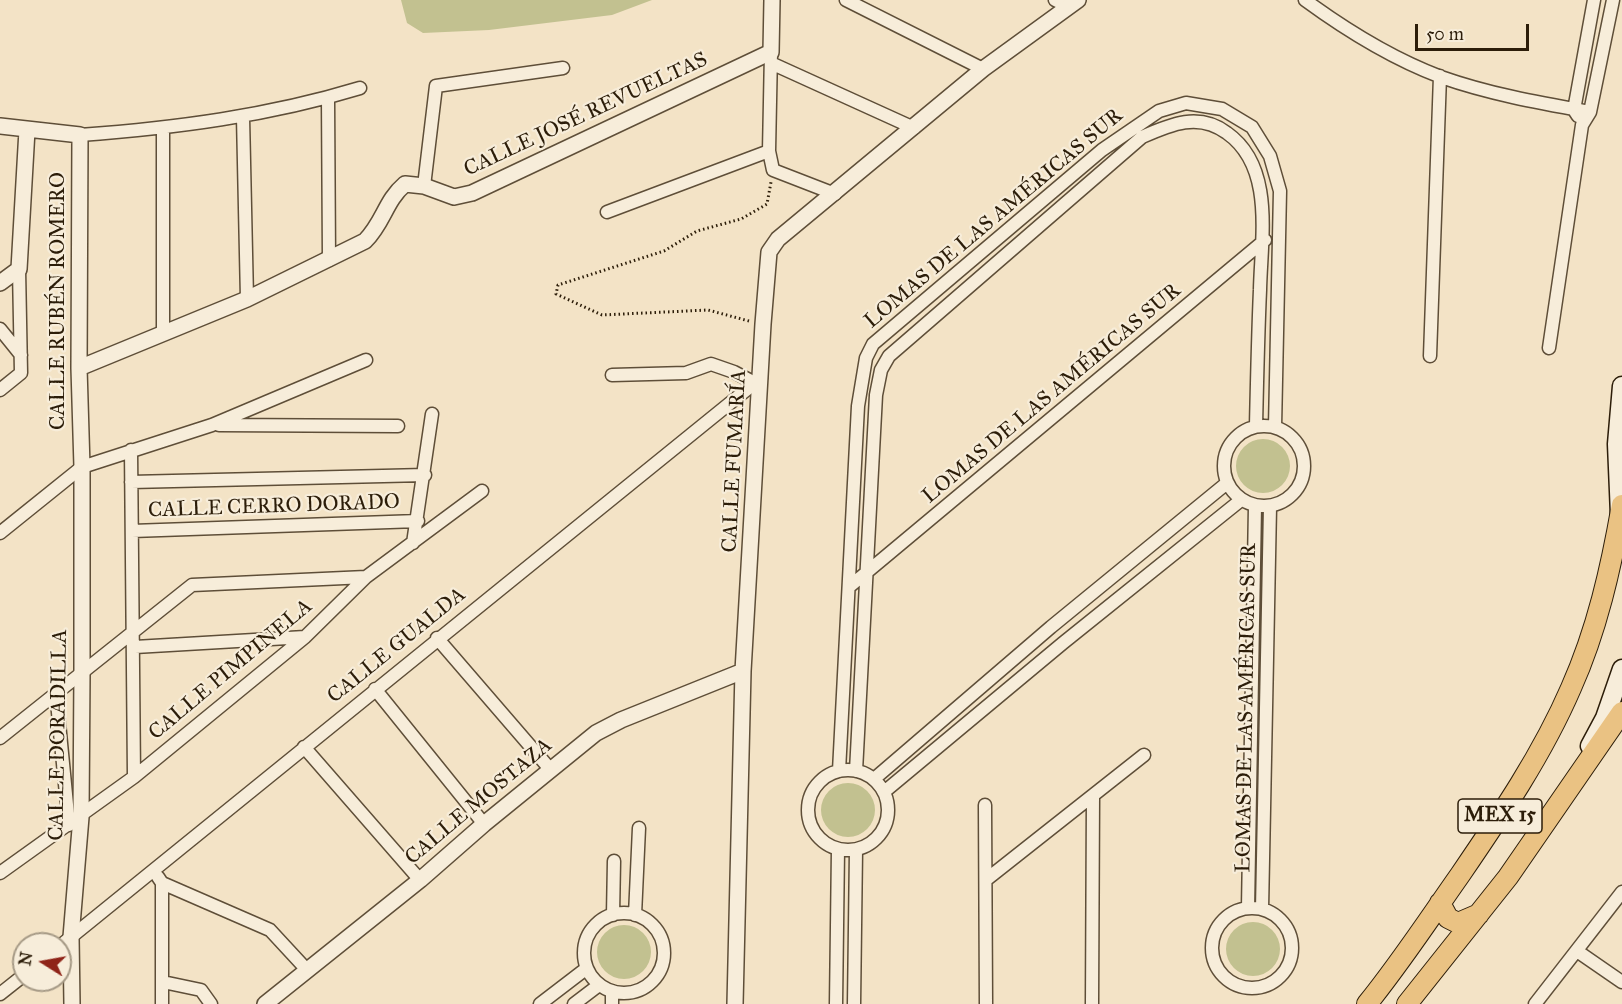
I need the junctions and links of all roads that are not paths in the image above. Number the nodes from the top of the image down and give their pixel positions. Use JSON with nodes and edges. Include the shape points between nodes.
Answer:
{"nodes":[{"id":1,"x":772,"y":0,"type":"edge"},
{"id":2,"x":846,"y":0,"type":"edge"},
{"id":3,"x":1055,"y":0,"type":"edge"},
{"id":4,"x":1305,"y":0,"type":"edge"},
{"id":5,"x":1594,"y":0,"type":"edge"},
{"id":6,"x":1612,"y":0,"type":"edge"},
{"id":7,"x":1074,"y":4,"type":"edge"},
{"id":8,"x":772,"y":58,"type":"junction"},
{"id":9,"x":563,"y":68,"type":"dead end"},
{"id":10,"x":983,"y":69,"type":"junction"},
{"id":11,"x":1440,"y":76,"type":"junction"},
{"id":12,"x":360,"y":88,"type":"dead end"},
{"id":13,"x":327,"y":98,"type":"junction"},
{"id":14,"x":1574,"y":110,"type":"junction"},
{"id":15,"x":1590,"y":112,"type":"junction"},
{"id":16,"x":243,"y":117,"type":"junction"},
{"id":17,"x":1582,"y":125,"type":"junction"},
{"id":18,"x":0,"y":126,"type":"edge"},
{"id":19,"x":914,"y":128,"type":"junction"},
{"id":20,"x":163,"y":129,"type":"junction"},
{"id":21,"x":27,"y":130,"type":"junction"},
{"id":22,"x":80,"y":135,"type":"junction"},
{"id":23,"x":769,"y":151,"type":"junction"},
{"id":24,"x":424,"y":186,"type":"junction"},
{"id":25,"x":836,"y":194,"type":"junction"},
{"id":26,"x":607,"y":212,"type":"dead end"},
{"id":27,"x":1008,"y":229,"type":"junction"},
{"id":28,"x":1279,"y":229,"type":"junction"},
{"id":29,"x":1021,"y":243,"type":"junction"},
{"id":30,"x":1261,"y":243,"type":"junction"},
{"id":31,"x":329,"y":260,"type":"junction"},
{"id":32,"x":19,"y":269,"type":"junction"},
{"id":33,"x":0,"y":284,"type":"edge"},
{"id":34,"x":247,"y":299,"type":"junction"},
{"id":35,"x":0,"y":329,"type":"edge"},
{"id":36,"x":163,"y":334,"type":"junction"},
{"id":37,"x":1549,"y":348,"type":"dead end"},
{"id":38,"x":21,"y":355,"type":"junction"},
{"id":39,"x":1430,"y":356,"type":"dead end"},
{"id":40,"x":366,"y":360,"type":"dead end"},
{"id":41,"x":79,"y":368,"type":"junction"},
{"id":42,"x":612,"y":375,"type":"dead end"},
{"id":43,"x":757,"y":380,"type":"junction"},
{"id":44,"x":1622,"y":386,"type":"edge"},
{"id":45,"x":0,"y":390,"type":"edge"},
{"id":46,"x":432,"y":414,"type":"dead end"},
{"id":47,"x":212,"y":425,"type":"junction"},
{"id":48,"x":398,"y":426,"type":"dead end"},
{"id":49,"x":1256,"y":426,"type":"junction"},
{"id":50,"x":1275,"y":427,"type":"junction"},
{"id":51,"x":131,"y":450,"type":"junction"},
{"id":52,"x":82,"y":467,"type":"junction"},
{"id":53,"x":425,"y":475,"type":"junction"},
{"id":54,"x":131,"y":482,"type":"junction"},
{"id":55,"x":1227,"y":483,"type":"junction"},
{"id":56,"x":482,"y":490,"type":"dead end"},
{"id":57,"x":1241,"y":500,"type":"junction"},
{"id":58,"x":1255,"y":506,"type":"junction"},
{"id":59,"x":1270,"y":507,"type":"junction"},
{"id":60,"x":1621,"y":510,"type":"edge"},
{"id":61,"x":418,"y":521,"type":"junction"},
{"id":62,"x":132,"y":531,"type":"junction"},
{"id":63,"x":0,"y":533,"type":"edge"},
{"id":64,"x":413,"y":543,"type":"junction"},
{"id":65,"x":868,"y":574,"type":"junction"},
{"id":66,"x":366,"y":577,"type":"junction"},
{"id":67,"x":849,"y":587,"type":"junction"},
{"id":68,"x":1051,"y":627,"type":"junction"},
{"id":69,"x":135,"y":630,"type":"junction"},
{"id":70,"x":305,"y":637,"type":"junction"},
{"id":71,"x":437,"y":638,"type":"junction"},
{"id":72,"x":1063,"y":643,"type":"junction"},
{"id":73,"x":135,"y":647,"type":"junction"},
{"id":74,"x":1622,"y":669,"type":"edge"},
{"id":75,"x":743,"y":671,"type":"junction"},
{"id":76,"x":82,"y":672,"type":"junction"},
{"id":77,"x":375,"y":689,"type":"junction"},
{"id":78,"x":56,"y":692,"type":"junction"},
{"id":79,"x":1250,"y":708,"type":"junction"},
{"id":80,"x":1266,"y":708,"type":"junction"},
{"id":81,"x":1622,"y":712,"type":"edge"},
{"id":82,"x":0,"y":738,"type":"edge"},
{"id":83,"x":304,"y":747,"type":"junction"},
{"id":84,"x":1144,"y":754,"type":"dead end"},
{"id":85,"x":550,"y":769,"type":"junction"},
{"id":86,"x":839,"y":771,"type":"junction"},
{"id":87,"x":856,"y":771,"type":"junction"},
{"id":88,"x":134,"y":777,"type":"junction"},
{"id":89,"x":873,"y":779,"type":"junction"},
{"id":90,"x":1570,"y":785,"type":"junction"},
{"id":91,"x":884,"y":792,"type":"junction"},
{"id":92,"x":1093,"y":796,"type":"junction"},
{"id":93,"x":985,"y":805,"type":"dead end"},
{"id":94,"x":75,"y":821,"type":"junction"},
{"id":95,"x":484,"y":824,"type":"junction"},
{"id":96,"x":639,"y":828,"type":"dead end"},
{"id":97,"x":838,"y":849,"type":"junction"},
{"id":98,"x":856,"y":850,"type":"junction"},
{"id":99,"x":614,"y":861,"type":"dead end"},
{"id":100,"x":154,"y":871,"type":"junction"},
{"id":101,"x":0,"y":873,"type":"edge"},
{"id":102,"x":987,"y":879,"type":"junction"},
{"id":103,"x":420,"y":880,"type":"junction"},
{"id":104,"x":162,"y":883,"type":"junction"},
{"id":105,"x":1622,"y":892,"type":"edge"},
{"id":106,"x":1440,"y":903,"type":"junction"},
{"id":107,"x":1248,"y":908,"type":"junction"},
{"id":108,"x":1262,"y":909,"type":"junction"},
{"id":109,"x":1480,"y":913,"type":"junction"},
{"id":110,"x":613,"y":915,"type":"junction"},
{"id":111,"x":635,"y":915,"type":"junction"},
{"id":112,"x":66,"y":932,"type":"edge"},
{"id":113,"x":72,"y":935,"type":"edge"},
{"id":114,"x":1418,"y":938,"type":"junction"},
{"id":115,"x":1577,"y":951,"type":"junction"},
{"id":116,"x":1441,"y":961,"type":"junction"},
{"id":117,"x":587,"y":968,"type":"junction"},
{"id":118,"x":308,"y":970,"type":"junction"},
{"id":119,"x":163,"y":982,"type":"junction"},
{"id":120,"x":1622,"y":982,"type":"edge"},
{"id":121,"x":12,"y":984,"type":"edge"},
{"id":122,"x":599,"y":985,"type":"junction"},
{"id":123,"x":0,"y":994,"type":"edge"},
{"id":124,"x":612,"y":998,"type":"edge"},
{"id":125,"x":631,"y":998,"type":"edge"},
{"id":126,"x":162,"y":1004,"type":"edge"},
{"id":127,"x":211,"y":1004,"type":"edge"},
{"id":128,"x":265,"y":1004,"type":"edge"},
{"id":129,"x":540,"y":1004,"type":"edge"},
{"id":130,"x":574,"y":1004,"type":"edge"},
{"id":131,"x":735,"y":1004,"type":"edge"},
{"id":132,"x":836,"y":1004,"type":"edge"},
{"id":133,"x":854,"y":1004,"type":"edge"},
{"id":134,"x":986,"y":1004,"type":"edge"},
{"id":135,"x":1092,"y":1004,"type":"edge"},
{"id":136,"x":1357,"y":1004,"type":"edge"},
{"id":137,"x":1367,"y":1004,"type":"edge"},
{"id":138,"x":1407,"y":1004,"type":"edge"},
{"id":139,"x":1535,"y":1004,"type":"edge"}],
"edges":[{"from":1,"to":8,"type":"street"},
{"from":2,"to":10,"type":"street"},
{"from":3,"to":7,"type":"street"},
{"from":4,"to":11,"type":"street","via":[[1343,28]]},
{"from":5,"to":14,"type":"street"},
{"from":6,"to":15,"type":"street"},
{"from":7,"to":10,"type":"street"},
{"from":8,"to":19,"type":"street"},
{"from":8,"to":23,"type":"street"},
{"from":8,"to":24,"type":"street","name":"CALLE JOSÉ REVUELTAS","via":[[472,193],[454,197]]},
{"from":9,"to":24,"type":"street","via":[[436,86]]},
{"from":10,"to":19,"type":"street"},
{"from":11,"to":14,"type":"street"},
{"from":11,"to":39,"type":"street"},
{"from":12,"to":13,"type":"street"},
{"from":13,"to":16,"type":"street"},
{"from":13,"to":31,"type":"street"},
{"from":14,"to":15,"type":"street"},
{"from":14,"to":17,"type":"street"},
{"from":15,"to":17,"type":"street"},
{"from":16,"to":20,"type":"street"},
{"from":16,"to":34,"type":"street"},
{"from":17,"to":37,"type":"street"},
{"from":18,"to":21,"type":"street"},
{"from":19,"to":25,"type":"street"},
{"from":20,"to":22,"type":"street"},
{"from":20,"to":36,"type":"street"},
{"from":21,"to":22,"type":"street"},
{"from":21,"to":32,"type":"street"},
{"from":22,"to":41,"type":"street","name":"CALLE RUBÉN ROMERO"},
{"from":23,"to":25,"type":"street","via":[[773,170]]},
{"from":23,"to":26,"type":"street"},
{"from":24,"to":31,"type":"street","via":[[405,184],[394,193],[378,228],[365,241]]},
{"from":25,"to":43,"type":"street","name":"CALLE FUMARÍA","via":[[778,239],[769,252]]},
{"from":27,"to":28,"type":"street","name":"LOMAS DE LAS AMÉRICAS SUR","via":[[1127,130],[1159,111],[1186,103],[1222,109],[1252,127],[1270,156],[1277,182]]},
{"from":27,"to":29,"type":"street"},
{"from":27,"to":67,"type":"street","name":"LOMAS DE LAS AMÉRICAS SUR","via":[[873,344],[866,358],[858,406]]},
{"from":28,"to":30,"type":"street","name":"LOMAS DE LAS AMÉRICAS SUR"},
{"from":28,"to":50,"type":"street","name":"LOMAS DE LAS AMÉRICAS SUR"},
{"from":29,"to":30,"type":"street","name":"LOMAS DE LAS AMÉRICAS SUR","via":[[1142,137],[1168,125],[1196,120],[1219,127],[1239,141],[1254,162],[1262,204]]},
{"from":29,"to":65,"type":"street","name":"LOMAS DE LAS AMÉRICAS SUR","via":[[889,356],[881,370],[876,395]]},
{"from":30,"to":49,"type":"street","name":"LOMAS DE LAS AMÉRICAS SUR"},
{"from":30,"to":65,"type":"street","name":"LOMAS DE LAS AMÉRICAS SUR"},
{"from":31,"to":34,"type":"street"},
{"from":32,"to":33,"type":"street"},
{"from":32,"to":38,"type":"street"},
{"from":34,"to":36,"type":"street"},
{"from":35,"to":38,"type":"street"},
{"from":36,"to":41,"type":"street"},
{"from":38,"to":45,"type":"street","via":[[21,373]]},
{"from":40,"to":47,"type":"street"},
{"from":41,"to":52,"type":"street","name":"CALLE RUBÉN ROMERO"},
{"from":42,"to":43,"type":"street","via":[[686,374],[711,364]]},
{"from":43,"to":71,"type":"street","name":"CALLE GUALDA"},
{"from":43,"to":75,"type":"street","name":"CALLE FUMARÍA"},
{"from":44,"to":60,"type":"main road","via":[[1617,444]]},
{"from":46,"to":53,"type":"street"},
{"from":47,"to":48,"type":"street"},
{"from":47,"to":51,"type":"street"},
{"from":49,"to":50,"type":"street"},
{"from":49,"to":55,"type":"street","via":[[1232,441],[1225,454]]},
{"from":50,"to":59,"type":"street","via":[[1289,434],[1299,446],[1304,469],[1296,491]]},
{"from":51,"to":52,"type":"street"},
{"from":51,"to":54,"type":"street"},
{"from":52,"to":63,"type":"street"},
{"from":52,"to":76,"type":"street","name":"CALLE DORADILLA"},
{"from":53,"to":54,"type":"street"},
{"from":53,"to":61,"type":"street"},
{"from":54,"to":62,"type":"street"},
{"from":55,"to":57,"type":"street"},
{"from":55,"to":68,"type":"street"},
{"from":56,"to":64,"type":"street","name":"CALLE PIMPINELA"},
{"from":57,"to":58,"type":"street"},
{"from":57,"to":72,"type":"street","name":"LOMAS DE LAS AMÉRICAS SUR"},
{"from":58,"to":59,"type":"street"},
{"from":58,"to":79,"type":"street","name":"LOMAS DE LAS AMÉRICAS SUR"},
{"from":59,"to":80,"type":"street","name":"LOMAS DE LAS AMÉRICAS SUR"},
{"from":60,"to":106,"type":"main road","number":"MEX 15","via":[[1606,586],[1571,688],[1517,791]]},
{"from":61,"to":62,"type":"street","name":"CALLE CERRO DORADO"},
{"from":61,"to":64,"type":"street"},
{"from":62,"to":69,"type":"street"},
{"from":64,"to":66,"type":"street","name":"CALLE PIMPINELA"},
{"from":65,"to":67,"type":"street","name":"LOMAS DE LAS AMÉRICAS SUR"},
{"from":65,"to":87,"type":"street","name":"LOMAS DE LAS AMÉRICAS SUR"},
{"from":66,"to":69,"type":"street","via":[[192,585]]},
{"from":66,"to":70,"type":"street","name":"CALLE PIMPINELA"},
{"from":67,"to":86,"type":"street","name":"LOMAS DE LAS AMÉRICAS SUR"},
{"from":68,"to":72,"type":"street"},
{"from":68,"to":89,"type":"street"},
{"from":69,"to":73,"type":"street"},
{"from":69,"to":76,"type":"street"},
{"from":70,"to":73,"type":"street"},
{"from":70,"to":88,"type":"street","name":"CALLE PIMPINELA"},
{"from":71,"to":77,"type":"street","name":"CALLE GUALDA"},
{"from":71,"to":85,"type":"street"},
{"from":72,"to":91,"type":"street","name":"LOMAS DE LAS AMÉRICAS SUR"},
{"from":73,"to":88,"type":"street"},
{"from":74,"to":90,"type":"main road","via":[[1605,717]]},
{"from":75,"to":85,"type":"street","name":"CALLE MOSTAZA","via":[[621,720],[596,733]]},
{"from":75,"to":131,"type":"street","name":"CALLE FUMARÍA"},
{"from":76,"to":78,"type":"street"},
{"from":76,"to":94,"type":"street","name":"CALLE DORADILLA"},
{"from":77,"to":83,"type":"street","name":"CALLE GUALDA"},
{"from":77,"to":95,"type":"street"},
{"from":78,"to":82,"type":"street"},
{"from":78,"to":94,"type":"street"},
{"from":79,"to":80,"type":"street"},
{"from":79,"to":107,"type":"street","name":"LOMAS DE LAS AMÉRICAS SUR"},
{"from":80,"to":108,"type":"street","name":"LOMAS DE LAS AMÉRICAS SUR"},
{"from":81,"to":90,"type":"main road","number":"MEX 15"},
{"from":83,"to":100,"type":"street","name":"CALLE GUALDA"},
{"from":83,"to":103,"type":"street"},
{"from":84,"to":92,"type":"street"},
{"from":85,"to":95,"type":"street","name":"CALLE MOSTAZA"},
{"from":86,"to":87,"type":"street"},
{"from":86,"to":97,"type":"street","via":[[819,783],[809,804],[812,828]]},
{"from":87,"to":89,"type":"street"},
{"from":88,"to":94,"type":"street","name":"CALLE PIMPINELA"},
{"from":89,"to":91,"type":"street"},
{"from":90,"to":109,"type":"main road","number":"MEX 15"},
{"from":91,"to":98,"type":"street","via":[[888,810],[884,828],[867,846]]},
{"from":92,"to":102,"type":"street"},
{"from":92,"to":135,"type":"street"},
{"from":93,"to":102,"type":"street"},
{"from":94,"to":101,"type":"street","name":"CALLE PIMPINELA"},
{"from":94,"to":112,"type":"street","name":"CALLE DORADILLA"},
{"from":95,"to":103,"type":"street","name":"CALLE MOSTAZA"},
{"from":96,"to":111,"type":"street"},
{"from":97,"to":98,"type":"street"},
{"from":97,"to":132,"type":"street"},
{"from":98,"to":133,"type":"street"},
{"from":99,"to":110,"type":"street"},
{"from":100,"to":104,"type":"street"},
{"from":100,"to":113,"type":"street","name":"CALLE GUALDA"},
{"from":102,"to":134,"type":"street"},
{"from":103,"to":118,"type":"street","name":"CALLE MOSTAZA"},
{"from":104,"to":118,"type":"street","via":[[270,930]]},
{"from":104,"to":119,"type":"street"},
{"from":105,"to":115,"type":"street"},
{"from":106,"to":109,"type":"main road","via":[[1448,918],[1458,923]]},
{"from":106,"to":114,"type":"main road","number":"MEX 15"},
{"from":107,"to":108,"type":"street"},
{"from":107,"to":108,"type":"street","via":[[1223,920],[1212,945],[1219,972],[1241,988],[1269,985],[1288,966],[1292,952],[1285,925]]},
{"from":109,"to":116,"type":"main road","number":"MEX 15"},
{"from":110,"to":111,"type":"street"},
{"from":110,"to":117,"type":"street","via":[[602,919],[588,936],[584,946]]},
{"from":111,"to":125,"type":"street","via":[[656,930],[663,955],[654,979]]},
{"from":114,"to":116,"type":"main road","via":[[1432,937],[1439,942],[1443,949]]},
{"from":114,"to":136,"type":"street","via":[[1404,944]]},
{"from":114,"to":137,"type":"main road","number":"MEX 15"},
{"from":115,"to":120,"type":"street"},
{"from":115,"to":139,"type":"street"},
{"from":116,"to":138,"type":"main road","number":"MEX 15"},
{"from":117,"to":122,"type":"street"},
{"from":117,"to":129,"type":"street"},
{"from":118,"to":128,"type":"street","name":"CALLE MOSTAZA"},
{"from":119,"to":126,"type":"street"},
{"from":119,"to":127,"type":"street","via":[[201,990]]},
{"from":121,"to":123,"type":"street"},
{"from":122,"to":124,"type":"street"},
{"from":122,"to":130,"type":"street"},
{"from":124,"to":125,"type":"street"}]}
